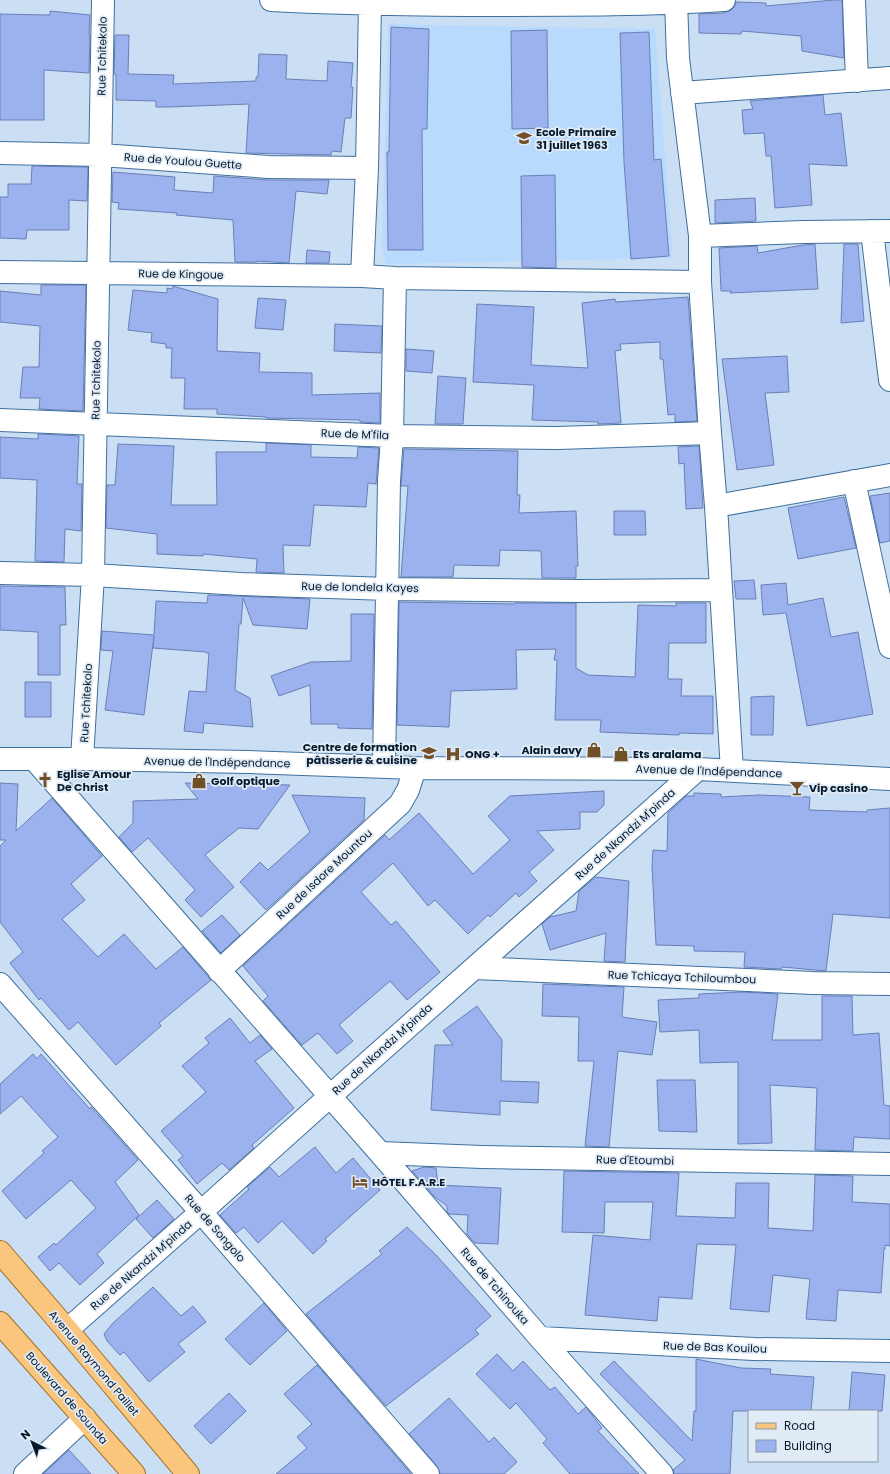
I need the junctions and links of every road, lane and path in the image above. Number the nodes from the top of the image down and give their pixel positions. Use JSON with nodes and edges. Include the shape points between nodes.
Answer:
{"nodes":[{"id":1,"x":103,"y":0,"type":"edge"},
{"id":2,"x":271,"y":0,"type":"edge"},
{"id":3,"x":724,"y":0,"type":"edge"},
{"id":4,"x":854,"y":0,"type":"edge"},
{"id":5,"x":299,"y":1,"type":"edge"},
{"id":6,"x":441,"y":2,"type":"edge"},
{"id":7,"x":676,"y":2,"type":"edge"},
{"id":8,"x":560,"y":3,"type":"edge"},
{"id":9,"x":370,"y":4,"type":"junction"},
{"id":10,"x":890,"y":78,"type":"edge"},
{"id":11,"x":857,"y":81,"type":"junction"},
{"id":12,"x":682,"y":93,"type":"junction"},
{"id":13,"x":0,"y":153,"type":"edge"},
{"id":14,"x":101,"y":155,"type":"junction"},
{"id":15,"x":367,"y":168,"type":"junction"},
{"id":16,"x":881,"y":231,"type":"edge"},
{"id":17,"x":700,"y":236,"type":"junction"},
{"id":18,"x":0,"y":272,"type":"edge"},
{"id":19,"x":98,"y":273,"type":"junction"},
{"id":20,"x":362,"y":276,"type":"junction"},
{"id":21,"x":395,"y":278,"type":"junction"},
{"id":22,"x":700,"y":282,"type":"junction"},
{"id":23,"x":890,"y":380,"type":"edge"},
{"id":24,"x":0,"y":420,"type":"edge"},
{"id":25,"x":95,"y":424,"type":"junction"},
{"id":26,"x":710,"y":433,"type":"junction"},
{"id":27,"x":392,"y":436,"type":"junction"},
{"id":28,"x":890,"y":475,"type":"edge"},
{"id":29,"x":854,"y":481,"type":"junction"},
{"id":30,"x":716,"y":506,"type":"junction"},
{"id":31,"x":0,"y":573,"type":"edge"},
{"id":32,"x":93,"y":575,"type":"junction"},
{"id":33,"x":388,"y":589,"type":"junction"},
{"id":34,"x":721,"y":590,"type":"junction"},
{"id":35,"x":890,"y":647,"type":"edge"},
{"id":36,"x":0,"y":759,"type":"edge"},
{"id":37,"x":34,"y":759,"type":"junction"},
{"id":38,"x":82,"y":759,"type":"junction"},
{"id":39,"x":384,"y":766,"type":"junction"},
{"id":40,"x":415,"y":768,"type":"junction"},
{"id":41,"x":698,"y":769,"type":"junction"},
{"id":42,"x":732,"y":772,"type":"junction"},
{"id":43,"x":890,"y":779,"type":"edge"},
{"id":44,"x":474,"y":968,"type":"junction"},
{"id":45,"x":220,"y":972,"type":"junction"},
{"id":46,"x":0,"y":984,"type":"edge"},
{"id":47,"x":890,"y":984,"type":"edge"},
{"id":48,"x":329,"y":1097,"type":"junction"},
{"id":49,"x":380,"y":1153,"type":"junction"},
{"id":50,"x":890,"y":1164,"type":"edge"},
{"id":51,"x":202,"y":1212,"type":"junction"},
{"id":52,"x":0,"y":1252,"type":"edge"},
{"id":53,"x":1,"y":1326,"type":"edge"},
{"id":54,"x":67,"y":1330,"type":"junction"},
{"id":55,"x":540,"y":1338,"type":"junction"},
{"id":56,"x":890,"y":1351,"type":"edge"},
{"id":57,"x":85,"y":1418,"type":"junction"},
{"id":58,"x":25,"y":1474,"type":"edge"},
{"id":59,"x":134,"y":1474,"type":"edge"},
{"id":60,"x":188,"y":1474,"type":"edge"},
{"id":61,"x":428,"y":1474,"type":"edge"},
{"id":62,"x":662,"y":1474,"type":"edge"}],
"edges":[{"from":1,"to":14,"type":"street","name":"Rue Tchitekolo"},
{"from":2,"to":5,"type":"street"},
{"from":3,"to":7,"type":"street"},
{"from":4,"to":11,"type":"street"},
{"from":5,"to":9,"type":"street"},
{"from":6,"to":8,"type":"street"},
{"from":6,"to":9,"type":"street"},
{"from":7,"to":8,"type":"street"},
{"from":7,"to":12,"type":"street"},
{"from":9,"to":15,"type":"street"},
{"from":10,"to":11,"type":"street"},
{"from":11,"to":12,"type":"street"},
{"from":12,"to":17,"type":"street"},
{"from":13,"to":14,"type":"street","name":"Rue de Youlou Guette"},
{"from":14,"to":15,"type":"street","name":"Rue de Youlou Guette","via":[[269,167]]},
{"from":14,"to":19,"type":"street","name":"Rue Tchitekolo"},
{"from":15,"to":20,"type":"street"},
{"from":16,"to":17,"type":"street"},
{"from":16,"to":23,"type":"street"},
{"from":17,"to":22,"type":"street"},
{"from":18,"to":19,"type":"street","name":"Rue de Kingoue"},
{"from":19,"to":20,"type":"street","name":"Rue de Kingoue"},
{"from":19,"to":25,"type":"street","name":"Rue Tchitekolo"},
{"from":20,"to":21,"type":"street","name":"Rue de Kingoue"},
{"from":21,"to":22,"type":"street","name":"Rue de Kingoue"},
{"from":21,"to":27,"type":"street"},
{"from":22,"to":26,"type":"street"},
{"from":24,"to":25,"type":"street","name":"Rue de M'fila"},
{"from":25,"to":27,"type":"street","name":"Rue de M'fila"},
{"from":25,"to":32,"type":"street","name":"Rue Tchitekolo"},
{"from":26,"to":27,"type":"street","name":"Rue de M'fila","via":[[558,438]]},
{"from":26,"to":30,"type":"street"},
{"from":27,"to":33,"type":"street"},
{"from":28,"to":29,"type":"street"},
{"from":29,"to":30,"type":"street"},
{"from":29,"to":35,"type":"street"},
{"from":30,"to":34,"type":"street"},
{"from":31,"to":32,"type":"street","name":"Rue de londela Kayes"},
{"from":32,"to":33,"type":"street","name":"Rue de londela Kayes"},
{"from":32,"to":38,"type":"street","name":"Rue Tchitekolo"},
{"from":33,"to":34,"type":"street","name":"Rue de londela Kayes"},
{"from":33,"to":39,"type":"street"},
{"from":34,"to":42,"type":"street"},
{"from":36,"to":37,"type":"street","name":"Avenue de l'Indépendance"},
{"from":37,"to":38,"type":"street","name":"Avenue de l'Indépendance"},
{"from":37,"to":45,"type":"street","name":"Rue de Tchinouka"},
{"from":38,"to":39,"type":"street","name":"Avenue de l'Indépendance"},
{"from":39,"to":40,"type":"street","name":"Avenue de l'Indépendance"},
{"from":40,"to":41,"type":"street","name":"Avenue de l'Indépendance"},
{"from":40,"to":45,"type":"street","name":"Rue de Isdore Mountou","via":[[400,804]]},
{"from":41,"to":42,"type":"street","name":"Avenue de l'Indépendance"},
{"from":41,"to":44,"type":"street","name":"Rue de Nkandzi M'pinda"},
{"from":42,"to":43,"type":"street","name":"Avenue de l'Indépendance"},
{"from":44,"to":47,"type":"street","name":"Rue Tchicaya Tchiloumbou"},
{"from":44,"to":48,"type":"street","name":"Rue de Nkandzi M'pinda"},
{"from":45,"to":48,"type":"street","name":"Rue de Tchinouka"},
{"from":46,"to":51,"type":"street","name":"Rue de Songolo"},
{"from":48,"to":49,"type":"street","name":"Rue de Tchinouka"},
{"from":48,"to":51,"type":"street","name":"Rue de Nkandzi M'pinda"},
{"from":49,"to":50,"type":"street","name":"Rue d'Etoumbi"},
{"from":49,"to":55,"type":"street","name":"Rue de Tchinouka"},
{"from":51,"to":54,"type":"street","name":"Rue de Nkandzi M'pinda"},
{"from":51,"to":61,"type":"street","name":"Rue de Songolo"},
{"from":52,"to":54,"type":"main road","name":"Avenue Raymond Paillet"},
{"from":53,"to":57,"type":"main road","name":"Boulevard de Sounda"},
{"from":54,"to":60,"type":"main road","name":"Avenue Raymond Paillet"},
{"from":55,"to":56,"type":"street","name":"Rue de Bas Kouilou","via":[[754,1349]]},
{"from":55,"to":62,"type":"street","name":"Rue de Tchinouka"},
{"from":57,"to":58,"type":"street"},
{"from":57,"to":59,"type":"main road","name":"Boulevard de Sounda"}]}
